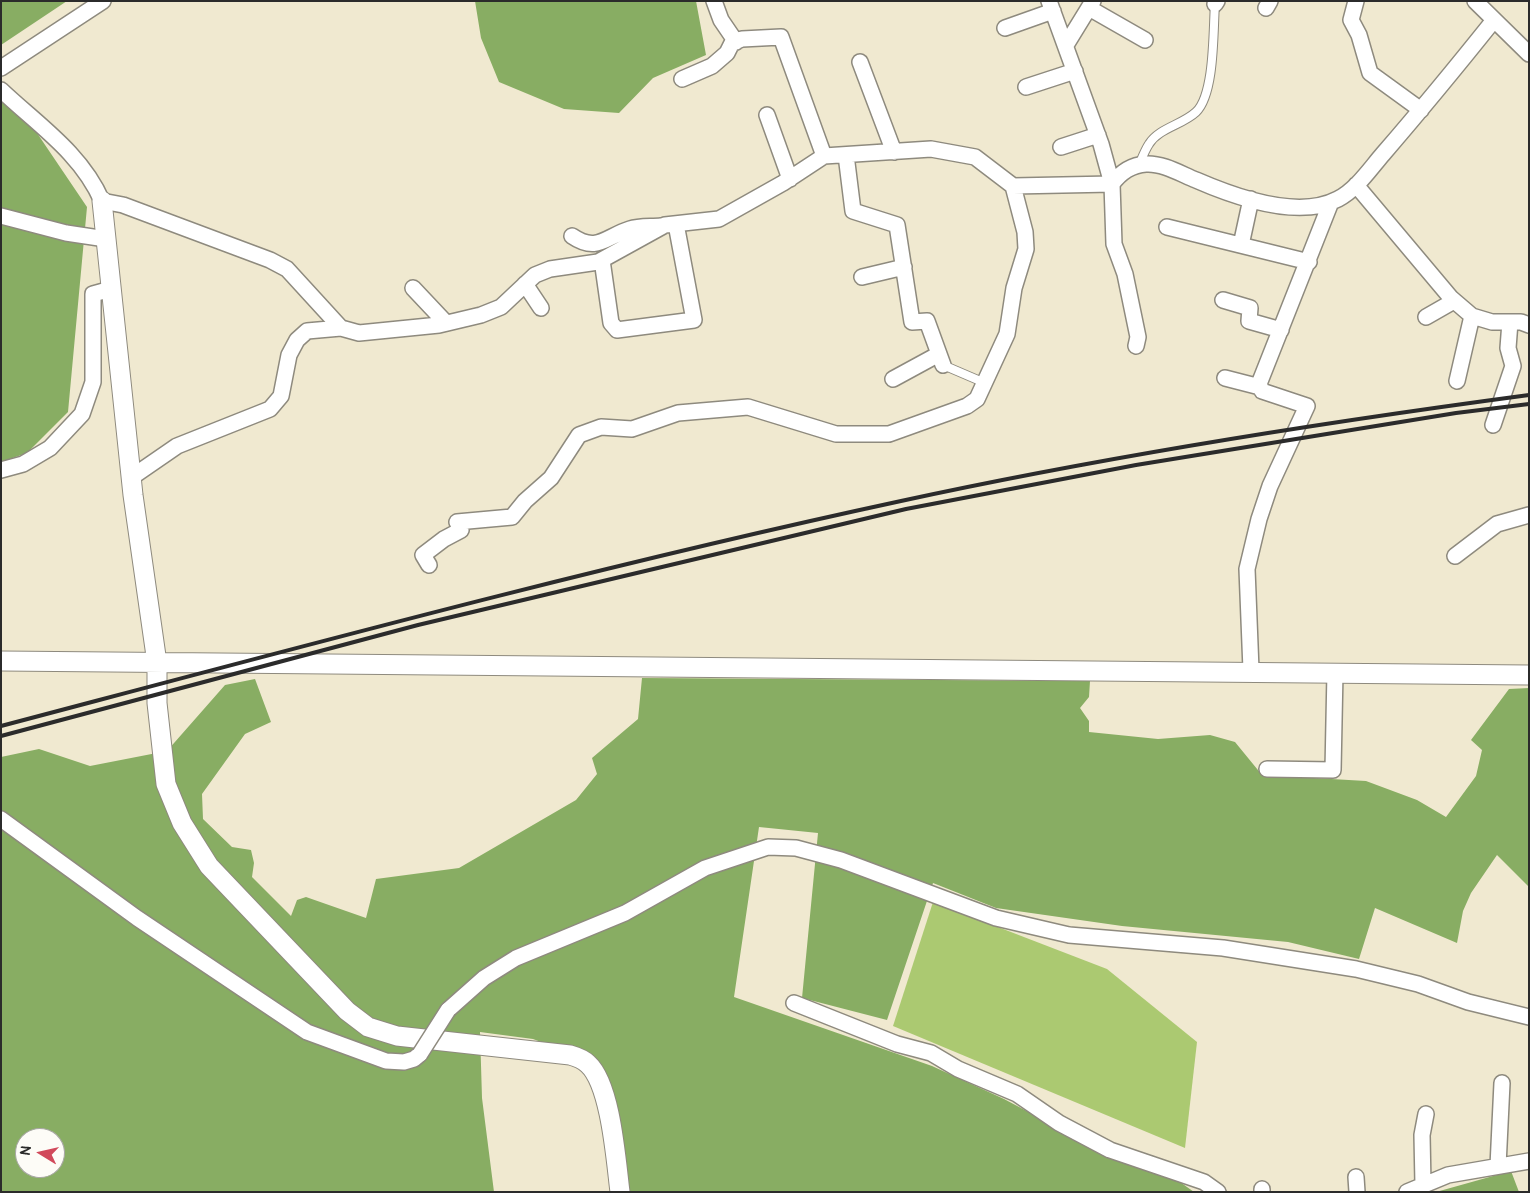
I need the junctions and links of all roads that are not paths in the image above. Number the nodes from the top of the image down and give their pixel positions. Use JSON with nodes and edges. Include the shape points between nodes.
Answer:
{"nodes":[{"id":1,"x":103,"y":1,"type":"edge"},
{"id":2,"x":714,"y":1,"type":"edge"},
{"id":3,"x":1356,"y":1,"type":"edge"},
{"id":4,"x":1475,"y":1,"type":"edge"},
{"id":5,"x":1216,"y":3,"type":"edge"},
{"id":6,"x":1091,"y":4,"type":"edge"},
{"id":7,"x":1051,"y":6,"type":"edge"},
{"id":8,"x":1494,"y":20,"type":"junction"},
{"id":9,"x":1005,"y":28,"type":"dead end"},
{"id":10,"x":1145,"y":40,"type":"dead end"},
{"id":11,"x":736,"y":42,"type":"junction"},
{"id":12,"x":1066,"y":45,"type":"junction"},
{"id":13,"x":1529,"y":54,"type":"edge"},
{"id":14,"x":860,"y":62,"type":"dead end"},
{"id":15,"x":1,"y":68,"type":"edge"},
{"id":16,"x":1075,"y":71,"type":"junction"},
{"id":17,"x":682,"y":79,"type":"dead end"},
{"id":18,"x":1026,"y":87,"type":"dead end"},
{"id":19,"x":1,"y":90,"type":"edge"},
{"id":20,"x":1422,"y":110,"type":"junction"},
{"id":21,"x":766,"y":115,"type":"dead end"},
{"id":22,"x":1098,"y":135,"type":"junction"},
{"id":23,"x":1061,"y":148,"type":"dead end"},
{"id":24,"x":894,"y":152,"type":"junction"},
{"id":25,"x":846,"y":155,"type":"junction"},
{"id":26,"x":824,"y":156,"type":"junction"},
{"id":27,"x":1138,"y":166,"type":"junction"},
{"id":28,"x":790,"y":179,"type":"junction"},
{"id":29,"x":1112,"y":184,"type":"junction"},
{"id":30,"x":1356,"y":185,"type":"junction"},
{"id":31,"x":1013,"y":186,"type":"junction"},
{"id":32,"x":1251,"y":199,"type":"junction"},
{"id":33,"x":102,"y":201,"type":"junction"},
{"id":34,"x":1332,"y":202,"type":"junction"},
{"id":35,"x":1,"y":216,"type":"edge"},
{"id":36,"x":671,"y":225,"type":"junction"},
{"id":37,"x":1167,"y":227,"type":"dead end"},
{"id":38,"x":572,"y":236,"type":"dead end"},
{"id":39,"x":106,"y":239,"type":"junction"},
{"id":40,"x":1241,"y":245,"type":"junction"},
{"id":41,"x":602,"y":260,"type":"junction"},
{"id":42,"x":1309,"y":262,"type":"junction"},
{"id":43,"x":904,"y":267,"type":"junction"},
{"id":44,"x":862,"y":277,"type":"dead end"},
{"id":45,"x":525,"y":284,"type":"junction"},
{"id":46,"x":413,"y":288,"type":"dead end"},
{"id":47,"x":111,"y":289,"type":"junction"},
{"id":48,"x":1223,"y":300,"type":"dead end"},
{"id":49,"x":1454,"y":300,"type":"junction"},
{"id":50,"x":541,"y":308,"type":"dead end"},
{"id":51,"x":1472,"y":316,"type":"junction"},
{"id":52,"x":1426,"y":317,"type":"dead end"},
{"id":53,"x":1522,"y":321,"type":"edge"},
{"id":54,"x":446,"y":323,"type":"junction"},
{"id":55,"x":341,"y":328,"type":"junction"},
{"id":56,"x":1281,"y":330,"type":"junction"},
{"id":57,"x":1136,"y":346,"type":"dead end"},
{"id":58,"x":941,"y":359,"type":"junction"},
{"id":59,"x":1225,"y":378,"type":"dead end"},
{"id":60,"x":893,"y":379,"type":"dead end"},
{"id":61,"x":1457,"y":381,"type":"dead end"},
{"id":62,"x":985,"y":383,"type":"junction"},
{"id":63,"x":1260,"y":387,"type":"junction"},
{"id":64,"x":1493,"y":425,"type":"dead end"},
{"id":65,"x":1,"y":470,"type":"edge"},
{"id":66,"x":132,"y":477,"type":"junction"},
{"id":67,"x":1529,"y":514,"type":"edge"},
{"id":68,"x":1455,"y":556,"type":"dead end"},
{"id":69,"x":429,"y":566,"type":"dead end"},
{"id":70,"x":1,"y":661,"type":"edge"},
{"id":71,"x":157,"y":663,"type":"junction"},
{"id":72,"x":1251,"y":670,"type":"junction"},
{"id":73,"x":1335,"y":672,"type":"junction"},
{"id":74,"x":1529,"y":674,"type":"edge"},
{"id":75,"x":1267,"y":769,"type":"dead end"},
{"id":76,"x":1,"y":819,"type":"edge"},
{"id":77,"x":794,"y":1003,"type":"dead end"},
{"id":78,"x":1529,"y":1017,"type":"edge"},
{"id":79,"x":1502,"y":1083,"type":"dead end"},
{"id":80,"x":1426,"y":1114,"type":"dead end"},
{"id":81,"x":1529,"y":1160,"type":"edge"},
{"id":82,"x":1498,"y":1166,"type":"junction"},
{"id":83,"x":1423,"y":1185,"type":"junction"},
{"id":84,"x":620,"y":1192,"type":"edge"},
{"id":85,"x":1218,"y":1192,"type":"edge"},
{"id":86,"x":1407,"y":1192,"type":"edge"}],
"edges":[{"from":1,"to":15,"type":"street"},
{"from":2,"to":11,"type":"street","via":[[721,20]]},
{"from":3,"to":20,"type":"street","via":[[1351,20],[1370,73]]},
{"from":4,"to":8,"type":"street"},
{"from":5,"to":27,"type":"lane","via":[[1208,90],[1197,111],[1149,143]]},
{"from":6,"to":10,"type":"street"},
{"from":6,"to":12,"type":"street"},
{"from":7,"to":9,"type":"street"},
{"from":7,"to":12,"type":"street"},
{"from":8,"to":13,"type":"street"},
{"from":8,"to":20,"type":"street"},
{"from":11,"to":17,"type":"street","via":[[712,66]]},
{"from":11,"to":26,"type":"street","via":[[781,37]]},
{"from":12,"to":16,"type":"street"},
{"from":14,"to":24,"type":"street"},
{"from":16,"to":18,"type":"street"},
{"from":16,"to":22,"type":"street"},
{"from":19,"to":33,"type":"street","via":[[63,144],[84,168]]},
{"from":20,"to":30,"type":"street"},
{"from":21,"to":28,"type":"street"},
{"from":22,"to":23,"type":"street"},
{"from":22,"to":29,"type":"street"},
{"from":24,"to":25,"type":"street"},
{"from":24,"to":31,"type":"street","via":[[931,149],[975,157]]},
{"from":25,"to":26,"type":"street"},
{"from":25,"to":43,"type":"street","via":[[853,211],[898,225]]},
{"from":26,"to":28,"type":"street"},
{"from":27,"to":29,"type":"street","via":[[1121,172]]},
{"from":27,"to":32,"type":"street","via":[[1160,165]]},
{"from":28,"to":36,"type":"street","via":[[719,219]]},
{"from":29,"to":31,"type":"street"},
{"from":29,"to":57,"type":"street","via":[[1114,244],[1125,274],[1138,337]]},
{"from":30,"to":34,"type":"street"},
{"from":30,"to":49,"type":"street"},
{"from":31,"to":62,"type":"street","via":[[1026,249],[1014,288],[1006,334]]},
{"from":32,"to":34,"type":"street","via":[[1306,208]]},
{"from":32,"to":40,"type":"street"},
{"from":33,"to":39,"type":"street"},
{"from":33,"to":55,"type":"street","via":[[123,205],[270,260],[288,270]]},
{"from":34,"to":42,"type":"street"},
{"from":35,"to":39,"type":"street","via":[[66,234]]},
{"from":36,"to":38,"type":"street","via":[[631,228],[596,244],[584,244]]},
{"from":36,"to":41,"type":"street"},
{"from":36,"to":41,"type":"street","via":[[694,320],[618,330],[611,323]]},
{"from":37,"to":40,"type":"street"},
{"from":39,"to":47,"type":"street"},
{"from":40,"to":42,"type":"street"},
{"from":41,"to":45,"type":"street","via":[[550,270],[535,275]]},
{"from":42,"to":56,"type":"street"},
{"from":43,"to":44,"type":"street"},
{"from":43,"to":58,"type":"street","via":[[912,322],[927,321]]},
{"from":45,"to":50,"type":"street"},
{"from":45,"to":54,"type":"street","via":[[501,307]]},
{"from":46,"to":54,"type":"street"},
{"from":47,"to":65,"type":"street","via":[[92,294],[93,382],[82,414],[50,448],[23,464]]},
{"from":47,"to":66,"type":"street"},
{"from":48,"to":56,"type":"street","via":[[1250,308],[1249,321]]},
{"from":49,"to":51,"type":"street"},
{"from":49,"to":52,"type":"street"},
{"from":51,"to":53,"type":"street","via":[[1492,322]]},
{"from":51,"to":61,"type":"street"},
{"from":53,"to":64,"type":"street","via":[[1508,348],[1513,366]]},
{"from":54,"to":55,"type":"street","via":[[359,333]]},
{"from":55,"to":66,"type":"street","via":[[307,331],[297,340],[289,355],[281,396],[270,409],[176,446]]},
{"from":56,"to":63,"type":"street"},
{"from":58,"to":60,"type":"street"},
{"from":58,"to":62,"type":"lane"},
{"from":59,"to":63,"type":"street"},
{"from":62,"to":69,"type":"street","via":[[977,399],[967,406],[889,434],[836,434],[748,407],[678,413],[632,429],[601,427],[579,435],[551,478],[524,501],[512,517],[457,522],[462,530],[423,555]]},
{"from":63,"to":72,"type":"street","via":[[1262,391],[1307,406],[1270,486],[1247,569]]},
{"from":66,"to":71,"type":"street"},
{"from":67,"to":68,"type":"street","via":[[1497,524]]},
{"from":70,"to":71,"type":"street"},
{"from":71,"to":72,"type":"street"},
{"from":71,"to":84,"type":"street","via":[[157,703],[166,784],[182,823],[209,866],[347,1012],[368,1027],[397,1036],[570,1056],[587,1063],[601,1084],[607,1106]]},
{"from":72,"to":73,"type":"street"},
{"from":73,"to":74,"type":"street"},
{"from":73,"to":75,"type":"street","via":[[1333,770]]},
{"from":76,"to":78,"type":"street","bridge":true,"via":[[137,918],[307,1032],[386,1061],[414,1059],[448,1010],[484,978],[516,958],[625,913],[704,868],[768,847],[796,848],[841,860],[996,918],[1069,935],[1223,948],[1337,965],[1418,984],[1468,1002]]},
{"from":77,"to":85,"type":"street","via":[[897,1044],[930,1053],[958,1069],[1017,1094],[1110,1150],[1204,1182]]},
{"from":79,"to":82,"type":"street"},
{"from":80,"to":83,"type":"street","via":[[1422,1135]]},
{"from":81,"to":82,"type":"street"},
{"from":82,"to":83,"type":"street","via":[[1448,1175]]},
{"from":83,"to":86,"type":"street"}]}
